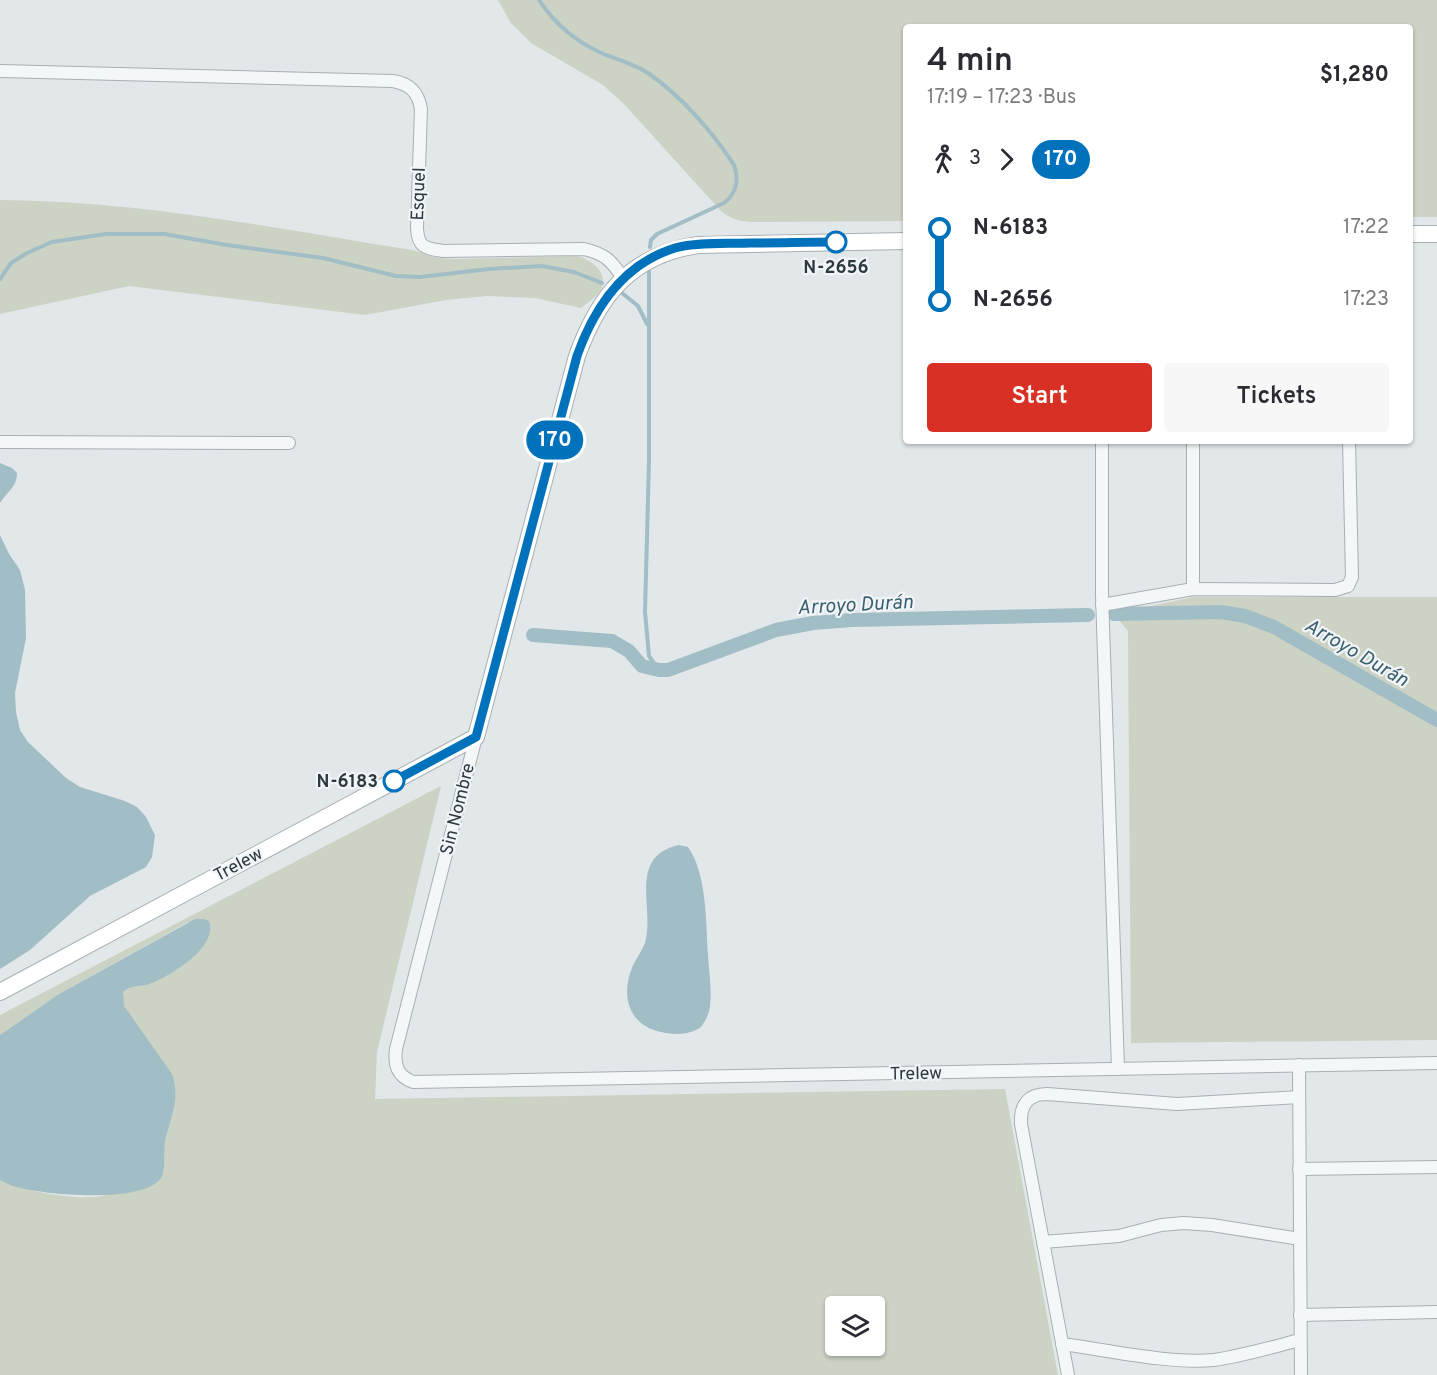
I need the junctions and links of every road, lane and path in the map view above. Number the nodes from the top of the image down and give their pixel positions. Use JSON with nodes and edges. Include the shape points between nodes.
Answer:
{"nodes":[{"id":1,"x":0,"y":71,"type":"edge"},
{"id":2,"x":1413,"y":234,"type":"edge"},
{"id":3,"x":1437,"y":234,"type":"edge"},
{"id":4,"x":903,"y":241,"type":"edge"},
{"id":5,"x":623,"y":278,"type":"junction"},
{"id":6,"x":0,"y":442,"type":"edge"},
{"id":7,"x":289,"y":443,"type":"dead end"},
{"id":8,"x":1102,"y":444,"type":"edge"},
{"id":9,"x":1193,"y":444,"type":"edge"},
{"id":10,"x":1349,"y":444,"type":"edge"},
{"id":11,"x":1193,"y":589,"type":"junction"},
{"id":12,"x":1102,"y":604,"type":"junction"},
{"id":13,"x":476,"y":737,"type":"junction"},
{"id":14,"x":0,"y":992,"type":"edge"},
{"id":15,"x":1437,"y":1063,"type":"edge"},
{"id":16,"x":1299,"y":1065,"type":"junction"},
{"id":17,"x":1118,"y":1069,"type":"junction"},
{"id":18,"x":399,"y":1073,"type":"joint"},
{"id":19,"x":1299,"y":1097,"type":"junction"},
{"id":20,"x":1437,"y":1167,"type":"edge"},
{"id":21,"x":1299,"y":1169,"type":"junction"},
{"id":22,"x":1300,"y":1239,"type":"junction"},
{"id":23,"x":1043,"y":1242,"type":"junction"},
{"id":24,"x":1437,"y":1312,"type":"edge"},
{"id":25,"x":1300,"y":1315,"type":"junction"},
{"id":26,"x":1300,"y":1340,"type":"junction"},
{"id":27,"x":1062,"y":1344,"type":"junction"},
{"id":28,"x":1068,"y":1375,"type":"edge"},
{"id":29,"x":1301,"y":1375,"type":"edge"}],
"edges":[{"from":1,"to":5,"type":"street","name":"Esquel","via":[[405,83],[414,90],[421,109],[417,228],[423,246],[443,251],[584,249],[608,258]]},
{"from":2,"to":3,"type":"main road"},
{"from":4,"to":5,"type":"main road","via":[[698,245],[658,255]]},
{"from":5,"to":13,"type":"main road","name":"Sin Nombre","via":[[595,314],[577,356]]},
{"from":6,"to":7,"type":"street"},
{"from":8,"to":12,"type":"street"},
{"from":9,"to":11,"type":"street"},
{"from":10,"to":11,"type":"street","via":[[1352,577],[1348,586],[1335,590]]},
{"from":11,"to":12,"type":"street"},
{"from":12,"to":17,"type":"street"},
{"from":13,"to":14,"type":"main road","name":"Trelew"},
{"from":13,"to":18,"type":"street","name":"Sin Nombre","via":[[396,1049]]},
{"from":15,"to":16,"type":"street","name":"Trelew"},
{"from":16,"to":17,"type":"street","name":"Trelew"},
{"from":16,"to":19,"type":"street"},
{"from":17,"to":18,"type":"street","name":"Trelew","via":[[423,1083],[405,1079]]},
{"from":19,"to":21,"type":"street"},
{"from":19,"to":23,"type":"street","via":[[1177,1104],[1033,1095],[1021,1110],[1021,1124]]},
{"from":20,"to":21,"type":"street"},
{"from":21,"to":22,"type":"street"},
{"from":22,"to":23,"type":"street","via":[[1184,1223],[1119,1236]]},
{"from":22,"to":25,"type":"street"},
{"from":23,"to":27,"type":"street"},
{"from":24,"to":25,"type":"street"},
{"from":25,"to":26,"type":"street"},
{"from":26,"to":27,"type":"street","via":[[1231,1357],[1198,1360]]},
{"from":26,"to":29,"type":"street"},
{"from":27,"to":28,"type":"street"}]}
